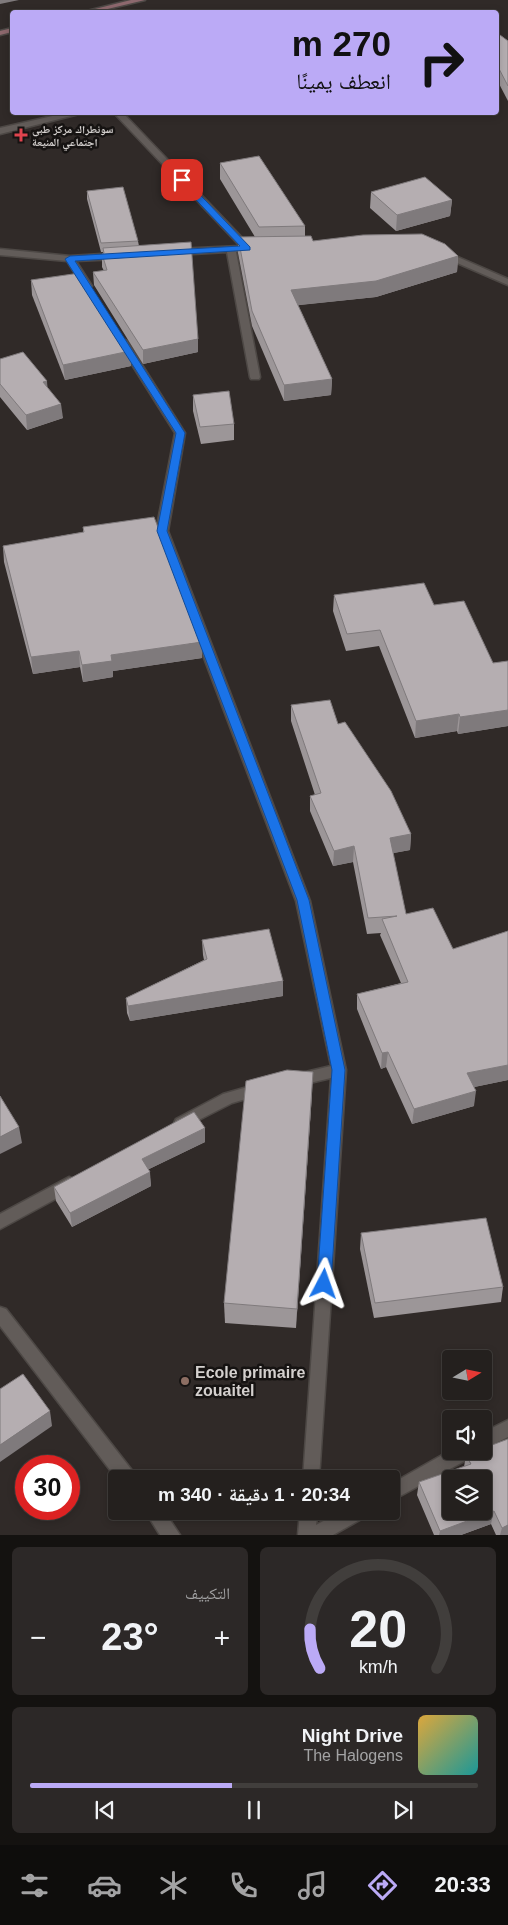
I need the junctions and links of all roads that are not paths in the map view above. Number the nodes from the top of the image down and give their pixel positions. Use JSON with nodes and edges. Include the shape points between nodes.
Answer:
{"nodes":[{"id":1,"x":141,"y":0,"type":"edge"},
{"id":2,"x":96,"y":10,"type":"edge"},
{"id":3,"x":69,"y":115,"type":"edge"},
{"id":4,"x":120,"y":115,"type":"edge"},
{"id":5,"x":0,"y":131,"type":"edge"},
{"id":6,"x":231,"y":248,"type":"junction"},
{"id":7,"x":247,"y":248,"type":"junction"},
{"id":8,"x":266,"y":248,"type":"edge"},
{"id":9,"x":431,"y":249,"type":"edge"},
{"id":10,"x":0,"y":251,"type":"edge"},
{"id":11,"x":164,"y":253,"type":"edge"},
{"id":12,"x":126,"y":255,"type":"edge"},
{"id":13,"x":70,"y":259,"type":"junction"},
{"id":14,"x":508,"y":282,"type":"edge"},
{"id":15,"x":96,"y":300,"type":"edge"},
{"id":16,"x":117,"y":334,"type":"edge"},
{"id":17,"x":255,"y":378,"type":"dead end"},
{"id":18,"x":338,"y":1070,"type":"junction"},
{"id":19,"x":167,"y":1131,"type":"edge"},
{"id":20,"x":79,"y":1179,"type":"edge"},
{"id":21,"x":0,"y":1222,"type":"edge"},
{"id":22,"x":0,"y":1314,"type":"edge"},
{"id":23,"x":508,"y":1428,"type":"edge"},
{"id":24,"x":492,"y":1437,"type":"edge"},
{"id":25,"x":450,"y":1460,"type":"edge"},
{"id":26,"x":121,"y":1470,"type":"edge"},
{"id":27,"x":312,"y":1470,"type":"edge"},
{"id":28,"x":400,"y":1488,"type":"edge"},
{"id":29,"x":160,"y":1520,"type":"edge"},
{"id":30,"x":308,"y":1520,"type":"edge"},
{"id":31,"x":343,"y":1520,"type":"edge"},
{"id":32,"x":172,"y":1535,"type":"edge"},
{"id":33,"x":307,"y":1535,"type":"edge"},
{"id":34,"x":316,"y":1535,"type":"edge"}],
"edges":[{"from":1,"to":2,"type":"street"},
{"from":3,"to":5,"type":"street"},
{"from":4,"to":7,"type":"street"},
{"from":6,"to":7,"type":"street"},
{"from":6,"to":11,"type":"street"},
{"from":6,"to":17,"type":"street"},
{"from":7,"to":8,"type":"street"},
{"from":9,"to":14,"type":"street"},
{"from":10,"to":13,"type":"street"},
{"from":12,"to":13,"type":"street"},
{"from":13,"to":15,"type":"street"},
{"from":16,"to":18,"type":"street","via":[[180,433],[162,531],[303,900]]},
{"from":18,"to":19,"type":"street","via":[[228,1098]]},
{"from":18,"to":27,"type":"street"},
{"from":20,"to":21,"type":"street"},
{"from":22,"to":26,"type":"street"},
{"from":23,"to":24,"type":"street"},
{"from":25,"to":28,"type":"street"},
{"from":29,"to":32,"type":"street"},
{"from":30,"to":33,"type":"street"},
{"from":31,"to":34,"type":"street"}]}
